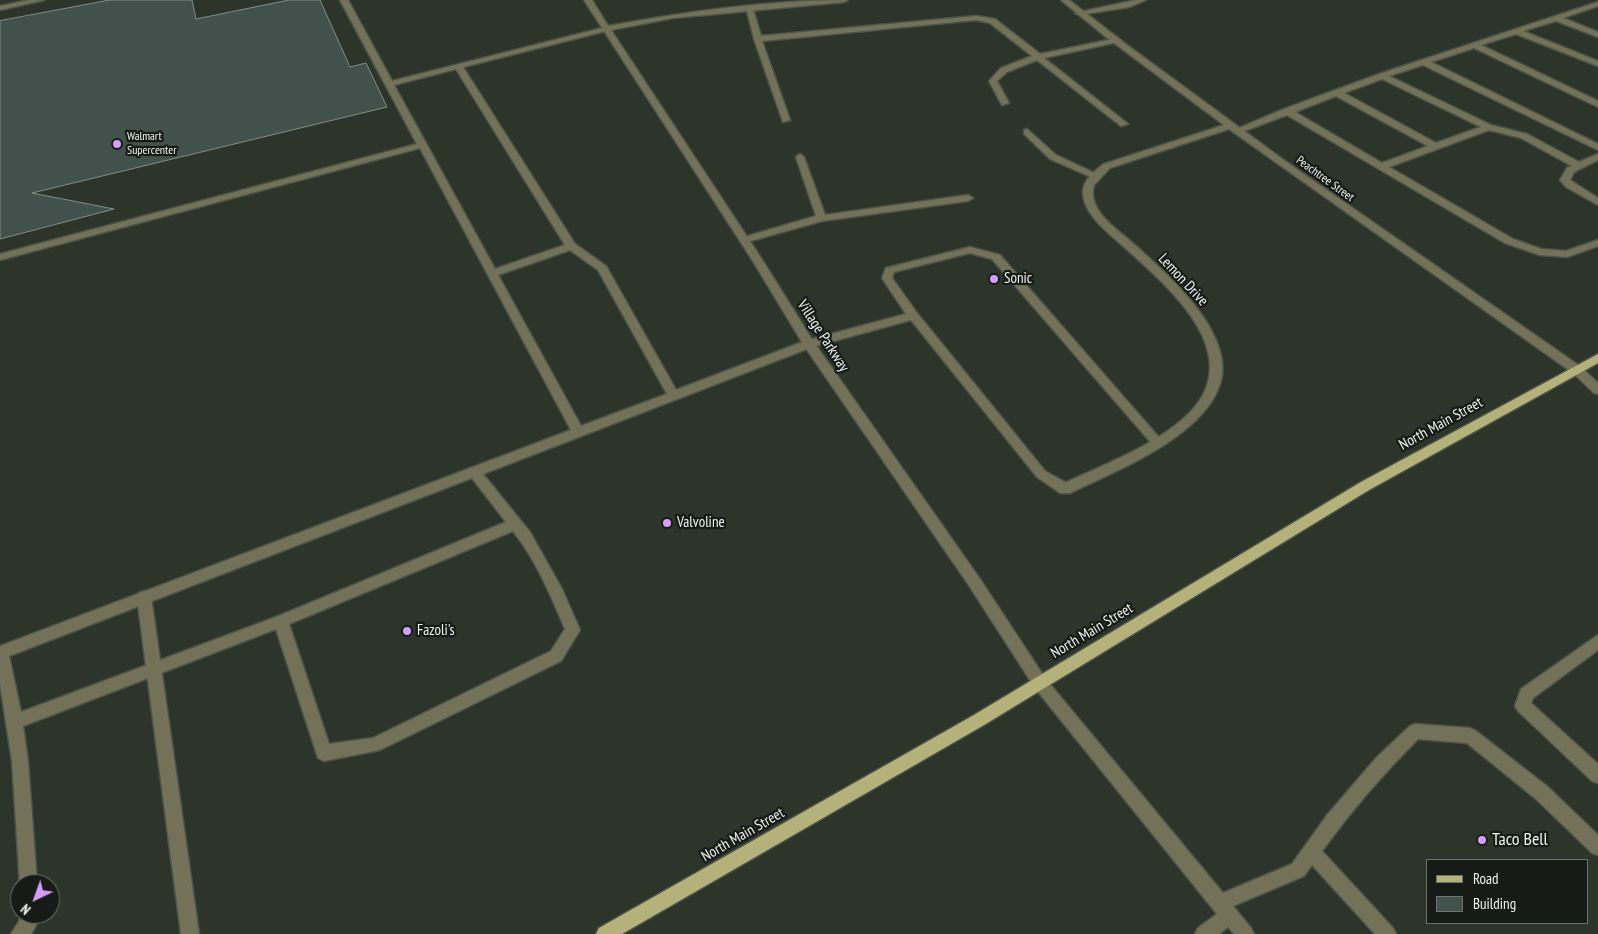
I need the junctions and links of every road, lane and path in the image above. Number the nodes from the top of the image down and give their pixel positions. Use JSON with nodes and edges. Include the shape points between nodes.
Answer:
{"nodes":[{"id":1,"x":40,"y":0,"type":"edge"},
{"id":2,"x":344,"y":0,"type":"edge"},
{"id":3,"x":588,"y":0,"type":"edge"},
{"id":4,"x":844,"y":0,"type":"edge"},
{"id":5,"x":1065,"y":0,"type":"edge"},
{"id":6,"x":1142,"y":0,"type":"edge"},
{"id":7,"x":1597,"y":4,"type":"edge"},
{"id":8,"x":0,"y":8,"type":"edge"},
{"id":9,"x":749,"y":9,"type":"junction"},
{"id":10,"x":1079,"y":12,"type":"junction"},
{"id":11,"x":1556,"y":18,"type":"junction"},
{"id":12,"x":607,"y":28,"type":"junction"},
{"id":13,"x":1516,"y":31,"type":"junction"},
{"id":14,"x":1598,"y":35,"type":"edge"},
{"id":15,"x":758,"y":39,"type":"junction"},
{"id":16,"x":1115,"y":40,"type":"junction"},
{"id":17,"x":1474,"y":45,"type":"junction"},
{"id":18,"x":1038,"y":57,"type":"junction"},
{"id":19,"x":1424,"y":62,"type":"junction"},
{"id":20,"x":1598,"y":64,"type":"edge"},
{"id":21,"x":458,"y":66,"type":"junction"},
{"id":22,"x":1382,"y":76,"type":"junction"},
{"id":23,"x":389,"y":84,"type":"junction"},
{"id":24,"x":1338,"y":93,"type":"junction"},
{"id":25,"x":1006,"y":103,"type":"dead end"},
{"id":26,"x":1598,"y":104,"type":"edge"},
{"id":27,"x":1287,"y":111,"type":"junction"},
{"id":28,"x":786,"y":120,"type":"dead end"},
{"id":29,"x":1124,"y":124,"type":"dead end"},
{"id":30,"x":1488,"y":127,"type":"junction"},
{"id":31,"x":1233,"y":129,"type":"junction"},
{"id":32,"x":1027,"y":132,"type":"dead end"},
{"id":33,"x":423,"y":145,"type":"junction"},
{"id":34,"x":1435,"y":146,"type":"junction"},
{"id":35,"x":1598,"y":147,"type":"edge"},
{"id":36,"x":800,"y":156,"type":"dead end"},
{"id":37,"x":1598,"y":157,"type":"edge"},
{"id":38,"x":1382,"y":166,"type":"junction"},
{"id":39,"x":1579,"y":166,"type":"junction"},
{"id":40,"x":1094,"y":175,"type":"junction"},
{"id":41,"x":968,"y":198,"type":"dead end"},
{"id":42,"x":1598,"y":202,"type":"edge"},
{"id":43,"x":821,"y":218,"type":"junction"},
{"id":44,"x":744,"y":240,"type":"junction"},
{"id":45,"x":1598,"y":243,"type":"edge"},
{"id":46,"x":571,"y":246,"type":"junction"},
{"id":47,"x":0,"y":257,"type":"edge"},
{"id":48,"x":492,"y":273,"type":"junction"},
{"id":49,"x":913,"y":316,"type":"junction"},
{"id":50,"x":809,"y":344,"type":"junction"},
{"id":51,"x":1598,"y":358,"type":"edge"},
{"id":52,"x":1577,"y":370,"type":"junction"},
{"id":53,"x":1598,"y":390,"type":"edge"},
{"id":54,"x":673,"y":395,"type":"junction"},
{"id":55,"x":578,"y":432,"type":"junction"},
{"id":56,"x":1157,"y":442,"type":"junction"},
{"id":57,"x":474,"y":471,"type":"junction"},
{"id":58,"x":515,"y":524,"type":"junction"},
{"id":59,"x":144,"y":597,"type":"junction"},
{"id":60,"x":281,"y":621,"type":"junction"},
{"id":61,"x":1598,"y":642,"type":"edge"},
{"id":62,"x":1,"y":652,"type":"edge"},
{"id":63,"x":153,"y":671,"type":"junction"},
{"id":64,"x":1040,"y":683,"type":"junction"},
{"id":65,"x":15,"y":722,"type":"junction"},
{"id":66,"x":1598,"y":775,"type":"edge"},
{"id":67,"x":1598,"y":847,"type":"edge"},
{"id":68,"x":1311,"y":852,"type":"junction"},
{"id":69,"x":27,"y":874,"type":"edge"},
{"id":70,"x":1225,"y":909,"type":"junction"},
{"id":71,"x":190,"y":934,"type":"edge"},
{"id":72,"x":605,"y":934,"type":"edge"},
{"id":73,"x":1204,"y":934,"type":"edge"},
{"id":74,"x":1245,"y":934,"type":"edge"},
{"id":75,"x":1387,"y":934,"type":"edge"}],
"edges":[{"from":1,"to":8,"type":"street"},
{"from":2,"to":23,"type":"street"},
{"from":3,"to":12,"type":"street","name":"Village Parkway"},
{"from":4,"to":9,"type":"street"},
{"from":5,"to":10,"type":"street","name":"Peachtree Street"},
{"from":6,"to":10,"type":"street"},
{"from":7,"to":11,"type":"street"},
{"from":9,"to":12,"type":"street","via":[[673,16]]},
{"from":9,"to":15,"type":"street"},
{"from":10,"to":16,"type":"street","name":"Peachtree Street"},
{"from":11,"to":13,"type":"street"},
{"from":11,"to":14,"type":"street"},
{"from":12,"to":21,"type":"street"},
{"from":12,"to":44,"type":"street","name":"Village Parkway"},
{"from":13,"to":17,"type":"street"},
{"from":13,"to":20,"type":"street"},
{"from":15,"to":18,"type":"street","via":[[976,18],[992,21]]},
{"from":15,"to":28,"type":"street"},
{"from":16,"to":18,"type":"street"},
{"from":16,"to":31,"type":"street","name":"Peachtree Street"},
{"from":17,"to":19,"type":"street"},
{"from":17,"to":26,"type":"street"},
{"from":18,"to":25,"type":"street","via":[[1004,70],[993,81]]},
{"from":18,"to":29,"type":"street"},
{"from":19,"to":22,"type":"street"},
{"from":19,"to":35,"type":"street"},
{"from":21,"to":23,"type":"street"},
{"from":21,"to":46,"type":"street"},
{"from":22,"to":24,"type":"street"},
{"from":22,"to":30,"type":"street"},
{"from":23,"to":33,"type":"street"},
{"from":24,"to":27,"type":"street"},
{"from":24,"to":34,"type":"street"},
{"from":27,"to":31,"type":"street"},
{"from":27,"to":38,"type":"street"},
{"from":30,"to":34,"type":"street"},
{"from":30,"to":39,"type":"street","via":[[1524,136]]},
{"from":31,"to":40,"type":"street","via":[[1123,159]]},
{"from":31,"to":52,"type":"street","name":"Peachtree Street"},
{"from":32,"to":40,"type":"street","via":[[1053,157]]},
{"from":33,"to":47,"type":"street"},
{"from":33,"to":48,"type":"street"},
{"from":34,"to":38,"type":"street"},
{"from":36,"to":43,"type":"street"},
{"from":37,"to":39,"type":"street"},
{"from":38,"to":45,"type":"street","via":[[1509,241],[1540,252],[1567,254]]},
{"from":39,"to":42,"type":"street","via":[[1570,170],[1565,180]]},
{"from":40,"to":56,"type":"street","name":"Lemon Drive","via":[[1088,186],[1089,200],[1100,217],[1194,312],[1208,335],[1215,357],[1215,377],[1208,398],[1194,416]]},
{"from":41,"to":43,"type":"street"},
{"from":43,"to":44,"type":"street"},
{"from":44,"to":50,"type":"street","name":"Village Parkway"},
{"from":46,"to":48,"type":"street"},
{"from":46,"to":54,"type":"street","via":[[602,268]]},
{"from":48,"to":55,"type":"street"},
{"from":49,"to":50,"type":"street"},
{"from":49,"to":56,"type":"street","name":"Lemon Drive","via":[[1041,474],[1065,489]]},
{"from":49,"to":56,"type":"street","via":[[888,278],[890,270],[970,250],[996,257]]},
{"from":50,"to":54,"type":"street"},
{"from":50,"to":64,"type":"street","name":"Village Parkway"},
{"from":51,"to":52,"type":"main road","name":"North Main Street"},
{"from":52,"to":53,"type":"street","name":"Peachtree Street"},
{"from":52,"to":64,"type":"main road","name":"North Main Street","via":[[1366,486]]},
{"from":54,"to":55,"type":"street"},
{"from":55,"to":57,"type":"street"},
{"from":57,"to":58,"type":"street"},
{"from":57,"to":59,"type":"street"},
{"from":58,"to":60,"type":"street"},
{"from":58,"to":60,"type":"street","via":[[557,593],[573,630],[556,656],[374,745],[324,753]]},
{"from":59,"to":62,"type":"street"},
{"from":59,"to":63,"type":"street"},
{"from":60,"to":63,"type":"street"},
{"from":61,"to":66,"type":"street","via":[[1526,694],[1523,706]]},
{"from":62,"to":65,"type":"street"},
{"from":63,"to":65,"type":"street"},
{"from":63,"to":71,"type":"street"},
{"from":64,"to":70,"type":"street","name":"Village Parkway"},
{"from":64,"to":72,"type":"main road","name":"North Main Street"},
{"from":65,"to":69,"type":"street"},
{"from":67,"to":68,"type":"street","via":[[1542,793],[1470,736],[1415,731],[1334,820]]},
{"from":68,"to":70,"type":"street","via":[[1298,870]]},
{"from":68,"to":75,"type":"street"},
{"from":70,"to":73,"type":"street"},
{"from":70,"to":74,"type":"street","name":"Village Parkway"}]}
